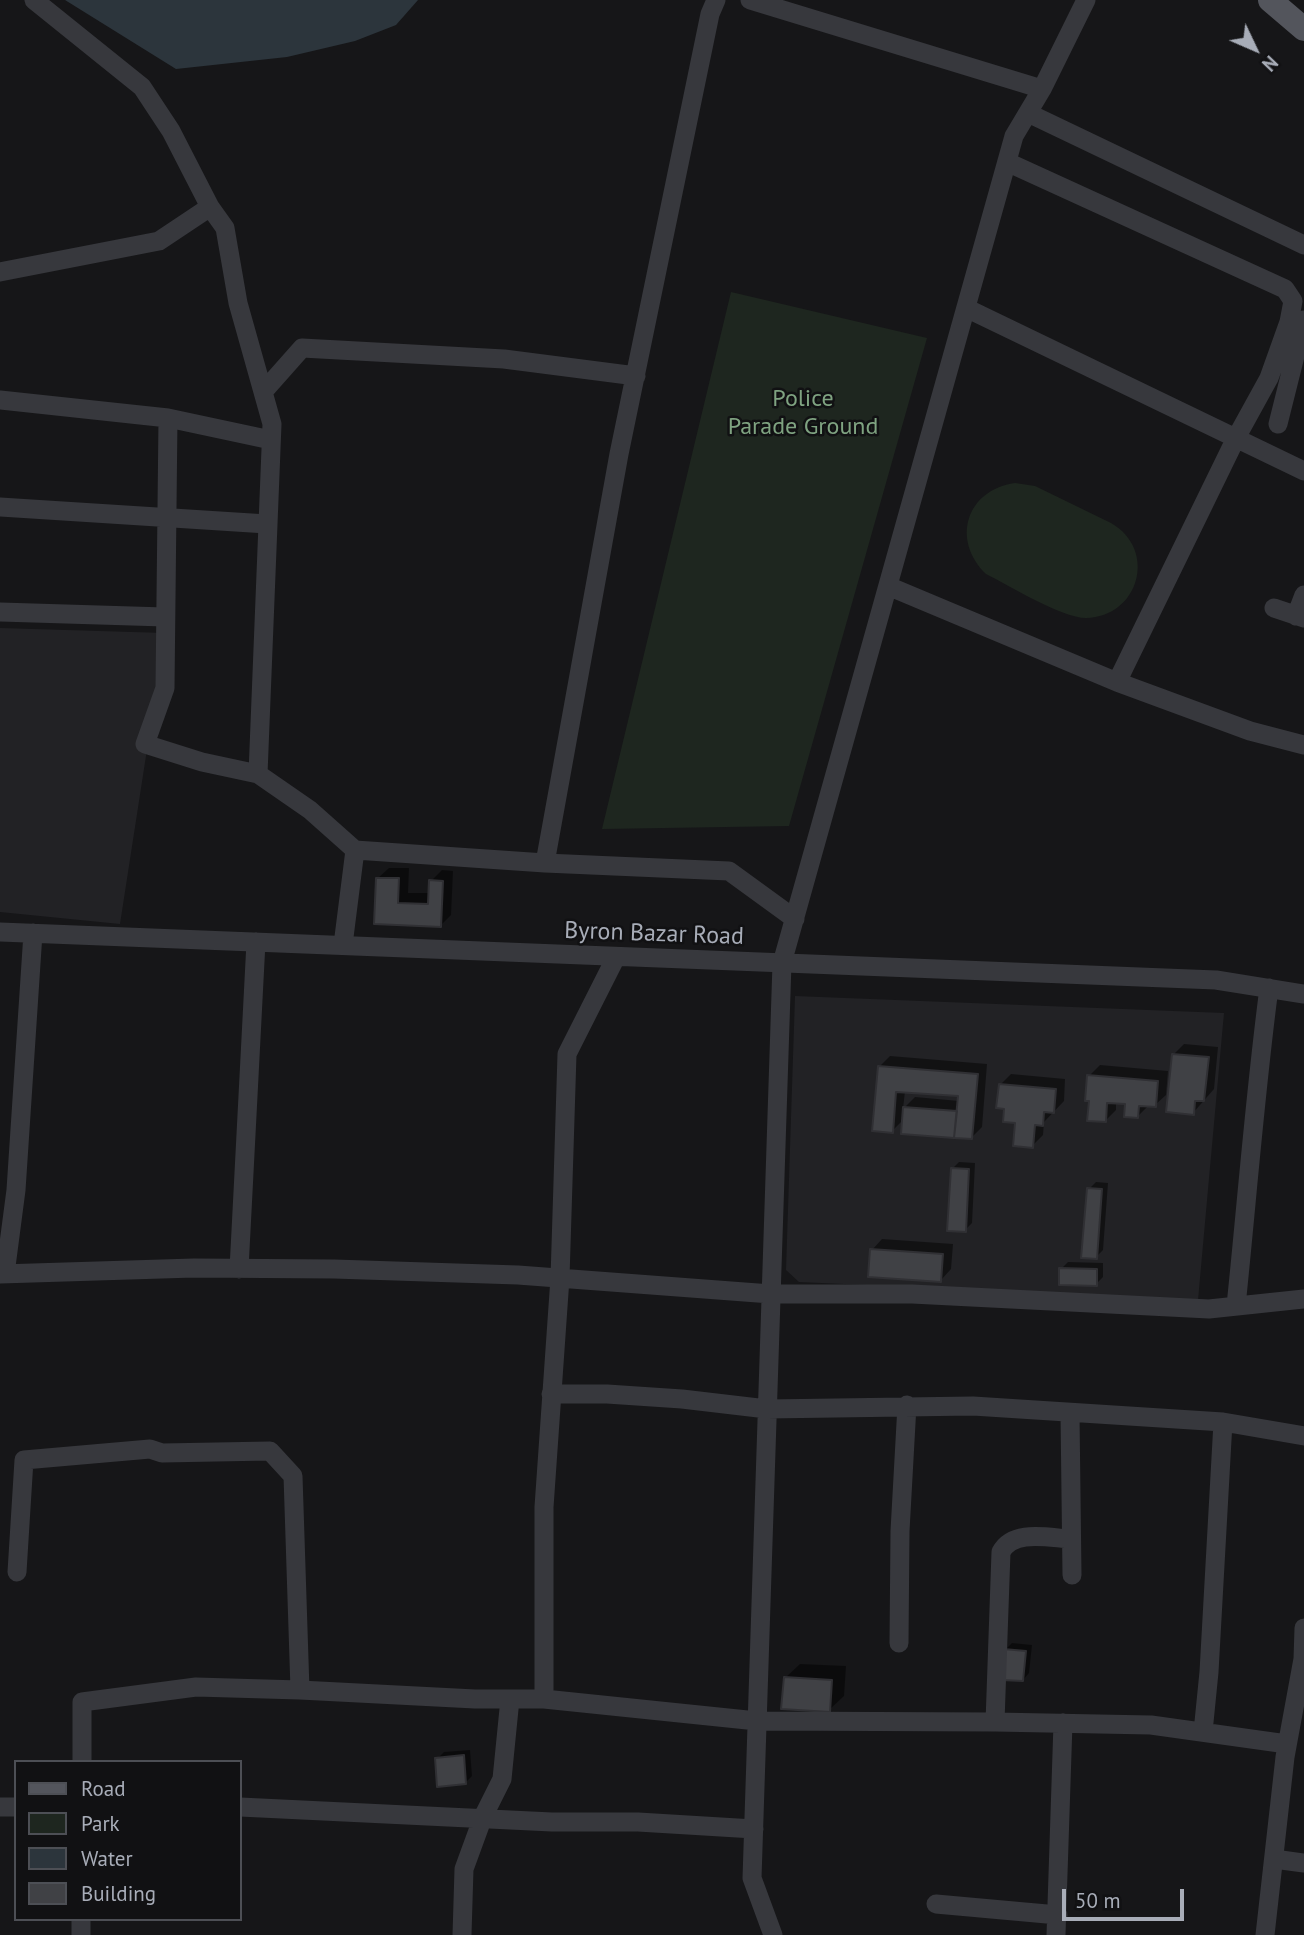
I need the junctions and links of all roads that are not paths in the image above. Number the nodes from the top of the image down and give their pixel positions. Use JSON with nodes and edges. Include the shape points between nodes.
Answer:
{"nodes":[{"id":1,"x":34,"y":0,"type":"edge"},
{"id":2,"x":716,"y":0,"type":"edge"},
{"id":3,"x":750,"y":0,"type":"edge"},
{"id":4,"x":1086,"y":0,"type":"edge"},
{"id":5,"x":1270,"y":0,"type":"edge"},
{"id":6,"x":1304,"y":29,"type":"edge"},
{"id":7,"x":1042,"y":89,"type":"junction"},
{"id":8,"x":1028,"y":113,"type":"junction"},
{"id":9,"x":1007,"y":162,"type":"junction"},
{"id":10,"x":210,"y":208,"type":"junction"},
{"id":11,"x":1304,"y":245,"type":"edge"},
{"id":12,"x":0,"y":272,"type":"edge"},
{"id":13,"x":966,"y":308,"type":"junction"},
{"id":14,"x":1304,"y":320,"type":"edge"},
{"id":15,"x":635,"y":376,"type":"junction"},
{"id":16,"x":262,"y":392,"type":"junction"},
{"id":17,"x":0,"y":400,"type":"edge"},
{"id":18,"x":168,"y":418,"type":"junction"},
{"id":19,"x":1278,"y":424,"type":"dead end"},
{"id":20,"x":1236,"y":438,"type":"junction"},
{"id":21,"x":271,"y":440,"type":"junction"},
{"id":22,"x":1304,"y":471,"type":"edge"},
{"id":23,"x":0,"y":507,"type":"edge"},
{"id":24,"x":166,"y":517,"type":"junction"},
{"id":25,"x":267,"y":524,"type":"junction"},
{"id":26,"x":888,"y":586,"type":"junction"},
{"id":27,"x":1304,"y":596,"type":"edge"},
{"id":28,"x":1274,"y":608,"type":"dead end"},
{"id":29,"x":0,"y":612,"type":"edge"},
{"id":30,"x":165,"y":617,"type":"junction"},
{"id":31,"x":1300,"y":617,"type":"edge"},
{"id":32,"x":1117,"y":682,"type":"junction"},
{"id":33,"x":1304,"y":745,"type":"edge"},
{"id":34,"x":258,"y":774,"type":"junction"},
{"id":35,"x":355,"y":850,"type":"junction"},
{"id":36,"x":545,"y":863,"type":"junction"},
{"id":37,"x":795,"y":919,"type":"junction"},
{"id":38,"x":0,"y":932,"type":"edge"},
{"id":39,"x":33,"y":933,"type":"junction"},
{"id":40,"x":256,"y":942,"type":"junction"},
{"id":41,"x":343,"y":945,"type":"junction"},
{"id":42,"x":616,"y":957,"type":"junction"},
{"id":43,"x":782,"y":963,"type":"junction"},
{"id":44,"x":1269,"y":988,"type":"junction"},
{"id":45,"x":1304,"y":994,"type":"edge"},
{"id":46,"x":239,"y":1269,"type":"junction"},
{"id":47,"x":2,"y":1274,"type":"edge"},
{"id":48,"x":560,"y":1278,"type":"junction"},
{"id":49,"x":771,"y":1294,"type":"junction"},
{"id":50,"x":1304,"y":1299,"type":"edge"},
{"id":51,"x":1236,"y":1306,"type":"junction"},
{"id":52,"x":551,"y":1394,"type":"junction"},
{"id":53,"x":907,"y":1405,"type":"junction"},
{"id":54,"x":767,"y":1409,"type":"junction"},
{"id":55,"x":1070,"y":1414,"type":"junction"},
{"id":56,"x":1223,"y":1422,"type":"junction"},
{"id":57,"x":1304,"y":1436,"type":"edge"},
{"id":58,"x":1072,"y":1539,"type":"junction"},
{"id":59,"x":17,"y":1572,"type":"dead end"},
{"id":60,"x":1072,"y":1576,"type":"dead end"},
{"id":61,"x":1304,"y":1628,"type":"edge"},
{"id":62,"x":899,"y":1643,"type":"dead end"},
{"id":63,"x":1304,"y":1659,"type":"edge"},
{"id":64,"x":300,"y":1690,"type":"junction"},
{"id":65,"x":510,"y":1699,"type":"junction"},
{"id":66,"x":544,"y":1699,"type":"junction"},
{"id":67,"x":757,"y":1721,"type":"junction"},
{"id":68,"x":995,"y":1722,"type":"junction"},
{"id":69,"x":1063,"y":1723,"type":"junction"},
{"id":70,"x":1203,"y":1732,"type":"junction"},
{"id":71,"x":1292,"y":1755,"type":"edge"},
{"id":72,"x":82,"y":1760,"type":"edge"},
{"id":73,"x":242,"y":1807,"type":"edge"},
{"id":74,"x":483,"y":1817,"type":"junction"},
{"id":75,"x":754,"y":1829,"type":"junction"},
{"id":76,"x":1274,"y":1859,"type":"junction"},
{"id":77,"x":1304,"y":1863,"type":"edge"},
{"id":78,"x":936,"y":1904,"type":"dead end"},
{"id":79,"x":1057,"y":1925,"type":"edge"},
{"id":80,"x":461,"y":1935,"type":"edge"},
{"id":81,"x":772,"y":1935,"type":"edge"},
{"id":82,"x":1265,"y":1935,"type":"edge"}],
"edges":[{"from":1,"to":10,"type":"street","via":[[142,87],[171,131]]},
{"from":2,"to":15,"type":"street"},
{"from":3,"to":7,"type":"street"},
{"from":4,"to":7,"type":"street"},
{"from":5,"to":6,"type":"main road"},
{"from":7,"to":8,"type":"street"},
{"from":8,"to":9,"type":"street","via":[[1014,136]]},
{"from":8,"to":11,"type":"street"},
{"from":9,"to":13,"type":"street"},
{"from":9,"to":20,"type":"street","via":[[1285,289],[1293,301],[1289,322],[1269,378]]},
{"from":10,"to":12,"type":"street","via":[[159,241]]},
{"from":10,"to":16,"type":"street","via":[[225,228],[238,303]]},
{"from":13,"to":20,"type":"street"},
{"from":13,"to":26,"type":"street"},
{"from":14,"to":19,"type":"street"},
{"from":15,"to":16,"type":"street","via":[[504,359],[302,348]]},
{"from":15,"to":36,"type":"street"},
{"from":16,"to":21,"type":"street","via":[[272,424]]},
{"from":17,"to":18,"type":"street"},
{"from":18,"to":21,"type":"street"},
{"from":18,"to":24,"type":"street"},
{"from":20,"to":22,"type":"street"},
{"from":20,"to":32,"type":"street"},
{"from":21,"to":25,"type":"street"},
{"from":23,"to":24,"type":"street"},
{"from":24,"to":25,"type":"street"},
{"from":24,"to":30,"type":"street"},
{"from":25,"to":34,"type":"street"},
{"from":26,"to":32,"type":"street"},
{"from":26,"to":37,"type":"street"},
{"from":27,"to":31,"type":"street"},
{"from":28,"to":31,"type":"street"},
{"from":29,"to":30,"type":"street"},
{"from":30,"to":34,"type":"street","via":[[165,688],[145,744]]},
{"from":32,"to":33,"type":"street","via":[[1250,731]]},
{"from":34,"to":35,"type":"street","via":[[310,810]]},
{"from":35,"to":36,"type":"street"},
{"from":35,"to":41,"type":"street"},
{"from":36,"to":37,"type":"street","via":[[729,871]]},
{"from":37,"to":43,"type":"street"},
{"from":38,"to":39,"type":"street","name":"Byron Bazar Road"},
{"from":39,"to":40,"type":"street","name":"Byron Bazar Road"},
{"from":39,"to":47,"type":"street","via":[[16,1190]]},
{"from":40,"to":41,"type":"street","name":"Byron Bazar Road"},
{"from":40,"to":46,"type":"street"},
{"from":41,"to":42,"type":"street","name":"Byron Bazar Road"},
{"from":42,"to":43,"type":"street","name":"Byron Bazar Road"},
{"from":42,"to":48,"type":"street","via":[[568,1054]]},
{"from":43,"to":44,"type":"street","name":"Byron Bazar Road","via":[[1216,979]]},
{"from":43,"to":49,"type":"street"},
{"from":44,"to":45,"type":"street","name":"Byron Bazar Road"},
{"from":44,"to":51,"type":"street"},
{"from":46,"to":47,"type":"street"},
{"from":46,"to":48,"type":"street"},
{"from":48,"to":49,"type":"street"},
{"from":48,"to":52,"type":"street"},
{"from":49,"to":51,"type":"street","via":[[912,1294],[1209,1309]]},
{"from":49,"to":54,"type":"street"},
{"from":50,"to":51,"type":"street"},
{"from":52,"to":54,"type":"street","via":[[682,1399]]},
{"from":52,"to":66,"type":"street","via":[[544,1507]]},
{"from":53,"to":54,"type":"street"},
{"from":53,"to":55,"type":"street"},
{"from":53,"to":62,"type":"street"},
{"from":54,"to":67,"type":"street"},
{"from":55,"to":56,"type":"street"},
{"from":55,"to":58,"type":"street"},
{"from":56,"to":57,"type":"street"},
{"from":56,"to":70,"type":"street"},
{"from":58,"to":60,"type":"street"},
{"from":58,"to":68,"type":"street","via":[[1014,1538],[1001,1552]]},
{"from":59,"to":64,"type":"street","via":[[24,1460],[150,1449],[270,1451],[293,1476]]},
{"from":61,"to":63,"type":"street"},
{"from":63,"to":71,"type":"street"},
{"from":64,"to":65,"type":"street"},
{"from":64,"to":72,"type":"street","via":[[196,1687],[82,1702]]},
{"from":65,"to":66,"type":"street"},
{"from":65,"to":74,"type":"street","via":[[502,1779]]},
{"from":66,"to":67,"type":"street"},
{"from":67,"to":68,"type":"street"},
{"from":67,"to":75,"type":"street"},
{"from":68,"to":69,"type":"street"},
{"from":69,"to":70,"type":"street","via":[[1150,1725]]},
{"from":69,"to":79,"type":"street"},
{"from":70,"to":71,"type":"street"},
{"from":71,"to":76,"type":"street"},
{"from":73,"to":74,"type":"street"},
{"from":74,"to":75,"type":"street"},
{"from":74,"to":80,"type":"street","via":[[464,1869]]},
{"from":75,"to":81,"type":"street","via":[[752,1878]]},
{"from":76,"to":77,"type":"street"},
{"from":76,"to":82,"type":"street"},
{"from":78,"to":79,"type":"street"}]}
